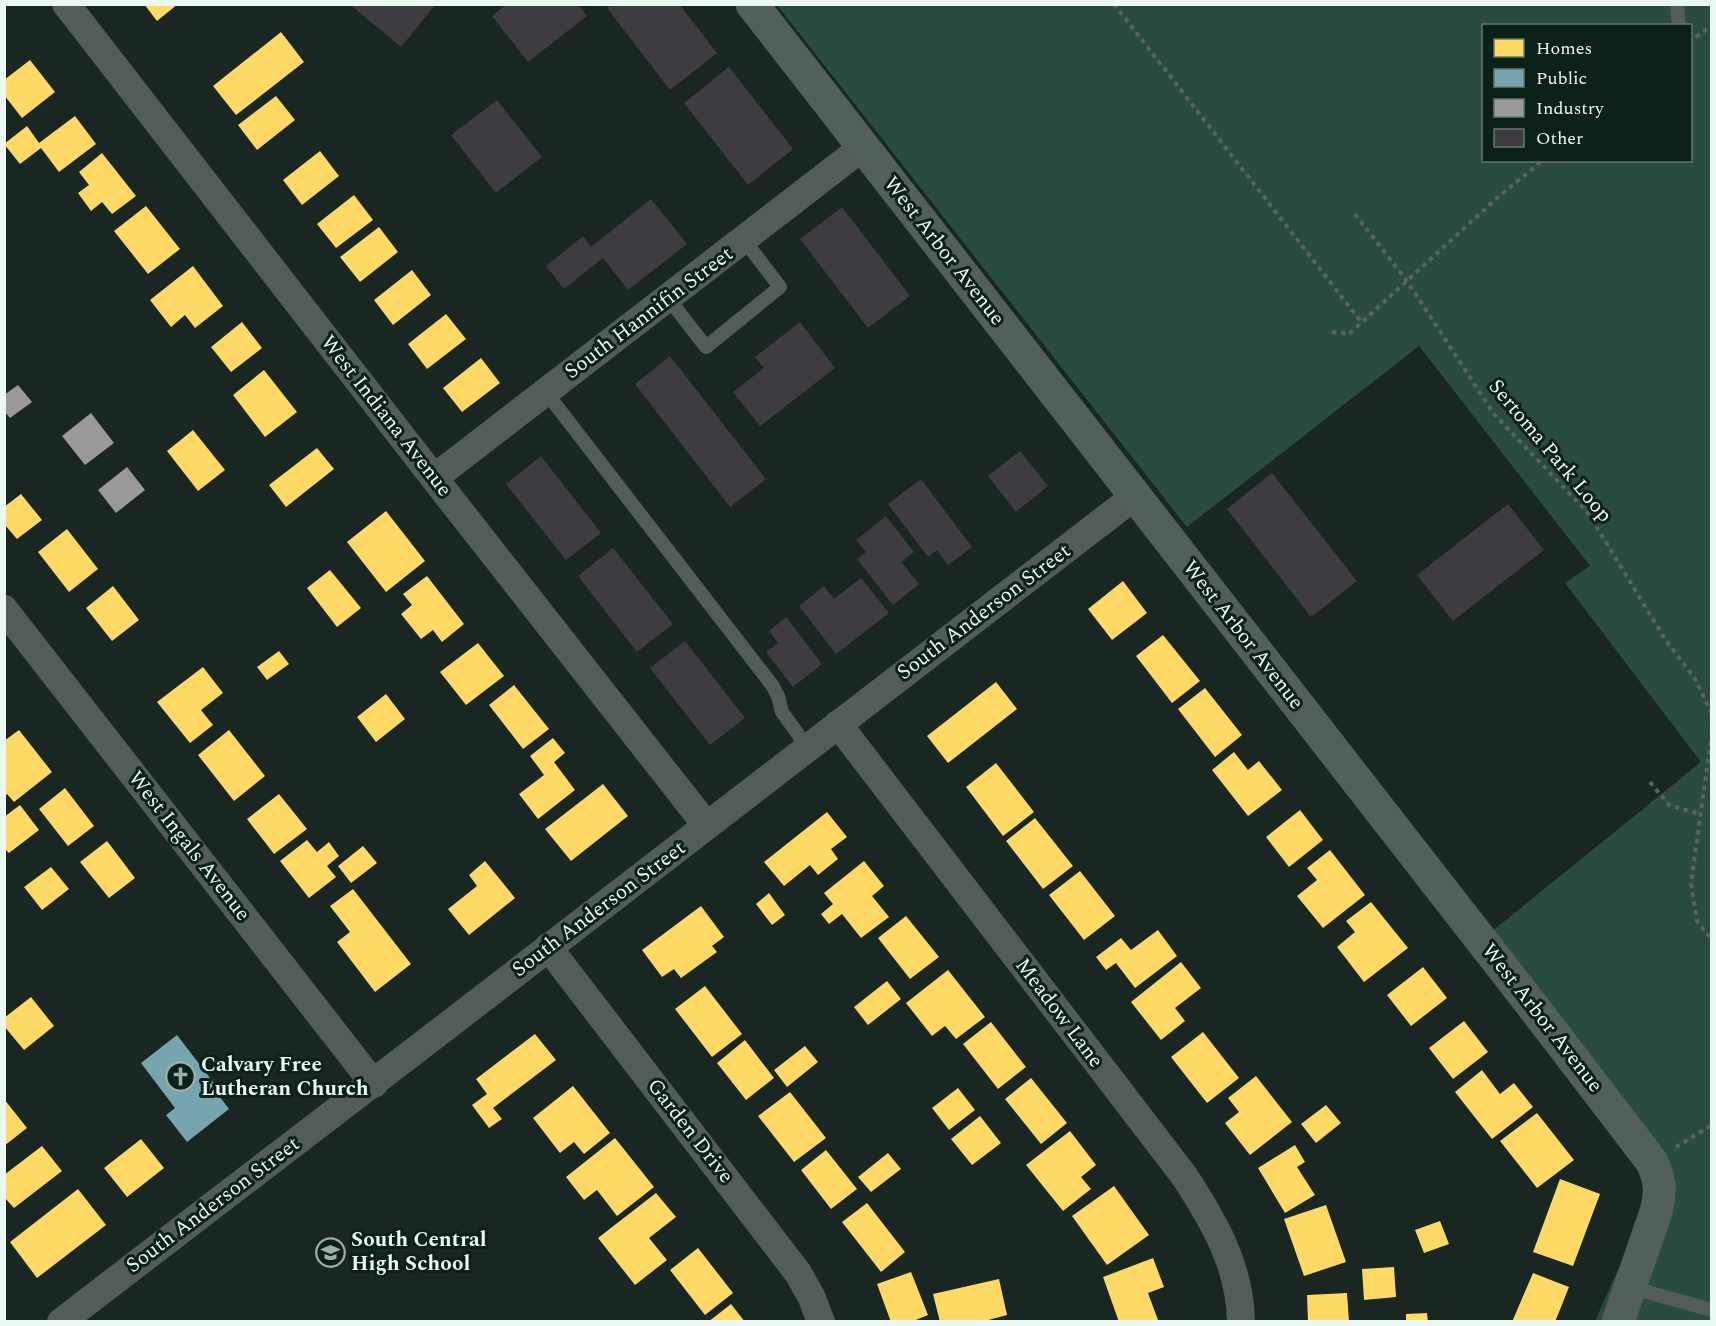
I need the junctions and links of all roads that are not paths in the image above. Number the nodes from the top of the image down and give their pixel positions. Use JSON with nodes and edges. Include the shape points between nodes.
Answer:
{"nodes":[{"id":1,"x":66,"y":4,"type":"edge"},
{"id":2,"x":752,"y":4,"type":"edge"},
{"id":3,"x":1677,"y":4,"type":"edge"},
{"id":4,"x":1679,"y":24,"type":"edge"},
{"id":5,"x":863,"y":147,"type":"junction"},
{"id":6,"x":744,"y":240,"type":"junction"},
{"id":7,"x":668,"y":298,"type":"junction"},
{"id":8,"x":545,"y":391,"type":"junction"},
{"id":9,"x":434,"y":478,"type":"junction"},
{"id":10,"x":1136,"y":496,"type":"junction"},
{"id":11,"x":4,"y":609,"type":"edge"},
{"id":12,"x":838,"y":724,"type":"junction"},
{"id":13,"x":808,"y":748,"type":"junction"},
{"id":14,"x":707,"y":826,"type":"junction"},
{"id":15,"x":548,"y":947,"type":"junction"},
{"id":16,"x":374,"y":1084,"type":"junction"},
{"id":17,"x":1629,"y":1287,"type":"junction"},
{"id":18,"x":1712,"y":1310,"type":"edge"},
{"id":19,"x":61,"y":1322,"type":"edge"},
{"id":20,"x":821,"y":1322,"type":"edge"},
{"id":21,"x":1241,"y":1322,"type":"edge"},
{"id":22,"x":1618,"y":1322,"type":"edge"}],
"edges":[{"from":1,"to":9,"type":"street","name":"West Indiana Avenue"},
{"from":2,"to":5,"type":"main road","name":"West Arbor Avenue"},
{"from":3,"to":4,"type":"lane"},
{"from":5,"to":6,"type":"street","name":"South Hannifin Street"},
{"from":5,"to":10,"type":"main road","name":"West Arbor Avenue"},
{"from":6,"to":7,"type":"street","name":"South Hannifin Street"},
{"from":6,"to":7,"type":"lane","via":[[780,287],[706,347]]},
{"from":7,"to":8,"type":"street","name":"South Hannifin Street"},
{"from":8,"to":9,"type":"street","name":"South Hannifin Street"},
{"from":8,"to":13,"type":"lane","via":[[772,685],[782,712]]},
{"from":9,"to":14,"type":"street","name":"West Indiana Avenue"},
{"from":10,"to":12,"type":"street","name":"South Anderson Street"},
{"from":10,"to":17,"type":"main road","name":"West Arbor Avenue","via":[[1652,1162],[1659,1178],[1660,1195]]},
{"from":11,"to":16,"type":"street","name":"West Ingals Avenue"},
{"from":12,"to":13,"type":"street","name":"South Anderson Street"},
{"from":12,"to":21,"type":"street","name":"Meadow Lane","via":[[1185,1177],[1223,1242],[1234,1275]]},
{"from":13,"to":14,"type":"street","name":"South Anderson Street"},
{"from":14,"to":15,"type":"street","name":"South Anderson Street"},
{"from":15,"to":16,"type":"street","name":"South Anderson Street"},
{"from":15,"to":20,"type":"street","name":"Garden Drive","via":[[798,1273]]},
{"from":16,"to":19,"type":"street","name":"South Anderson Street"},
{"from":17,"to":18,"type":"lane"},
{"from":17,"to":22,"type":"main road","name":"West Arbor Avenue"}]}
